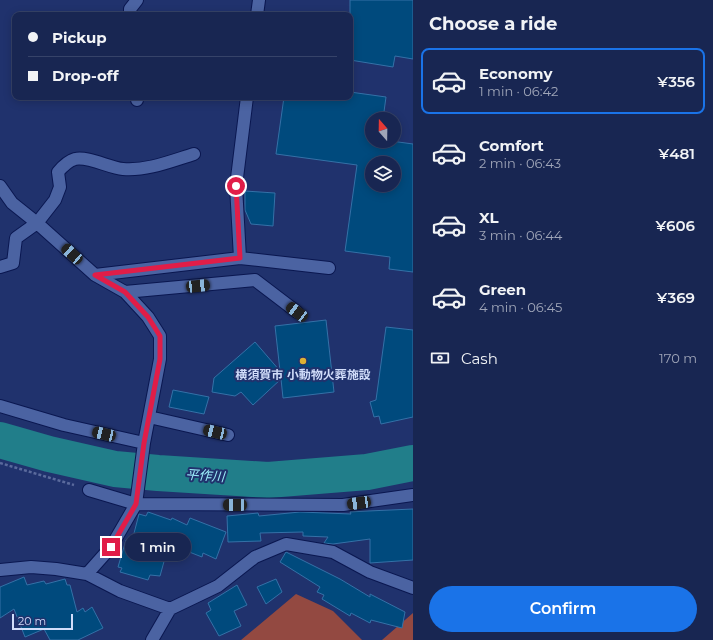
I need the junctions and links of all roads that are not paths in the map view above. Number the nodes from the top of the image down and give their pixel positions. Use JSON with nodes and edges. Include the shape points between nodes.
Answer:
{"nodes":[{"id":1,"x":137,"y":0,"type":"edge"},
{"id":2,"x":259,"y":0,"type":"edge"},
{"id":3,"x":130,"y":12,"type":"edge"},
{"id":4,"x":257,"y":12,"type":"edge"},
{"id":5,"x":247,"y":100,"type":"edge"},
{"id":6,"x":194,"y":154,"type":"dead end"},
{"id":7,"x":0,"y":186,"type":"edge"},
{"id":8,"x":37,"y":224,"type":"junction"},
{"id":9,"x":240,"y":258,"type":"junction"},
{"id":10,"x":0,"y":267,"type":"edge"},
{"id":11,"x":329,"y":268,"type":"dead end"},
{"id":12,"x":95,"y":275,"type":"junction"},
{"id":13,"x":125,"y":292,"type":"junction"},
{"id":14,"x":297,"y":312,"type":"dead end"},
{"id":15,"x":0,"y":406,"type":"edge"},
{"id":16,"x":149,"y":417,"type":"junction"},
{"id":17,"x":228,"y":435,"type":"dead end"},
{"id":18,"x":144,"y":443,"type":"junction"},
{"id":19,"x":89,"y":490,"type":"road end"},
{"id":20,"x":413,"y":495,"type":"edge"},
{"id":21,"x":136,"y":504,"type":"junction"},
{"id":22,"x":0,"y":570,"type":"edge"},
{"id":23,"x":87,"y":574,"type":"junction"},
{"id":24,"x":413,"y":588,"type":"edge"},
{"id":25,"x":170,"y":608,"type":"junction"},
{"id":26,"x":152,"y":640,"type":"edge"}],
"edges":[{"from":1,"to":3,"type":"street","via":[[130,8]]},
{"from":2,"to":4,"type":"street"},
{"from":5,"to":9,"type":"street","via":[[236,186]]},
{"from":6,"to":8,"type":"street","via":[[146,168],[122,169],[75,159],[64,164],[58,172],[60,187],[55,200]]},
{"from":7,"to":8,"type":"street","via":[[12,203]]},
{"from":8,"to":10,"type":"street","via":[[16,238],[13,263]]},
{"from":8,"to":12,"type":"street"},
{"from":9,"to":11,"type":"street"},
{"from":9,"to":12,"type":"street"},
{"from":12,"to":13,"type":"street"},
{"from":13,"to":14,"type":"street","via":[[255,280]]},
{"from":13,"to":16,"type":"street","via":[[148,317],[160,336],[160,359]]},
{"from":15,"to":18,"type":"street","via":[[64,425]]},
{"from":16,"to":17,"type":"street"},
{"from":16,"to":18,"type":"street"},
{"from":18,"to":21,"type":"street"},
{"from":19,"to":21,"type":"street"},
{"from":20,"to":21,"type":"street","via":[[343,505]]},
{"from":21,"to":23,"type":"street","via":[[111,547]]},
{"from":22,"to":23,"type":"street","via":[[31,567]]},
{"from":23,"to":25,"type":"street","via":[[120,591]]},
{"from":24,"to":25,"type":"street","via":[[370,572],[333,552],[286,544],[255,557],[218,586]]},
{"from":25,"to":26,"type":"street"}]}
